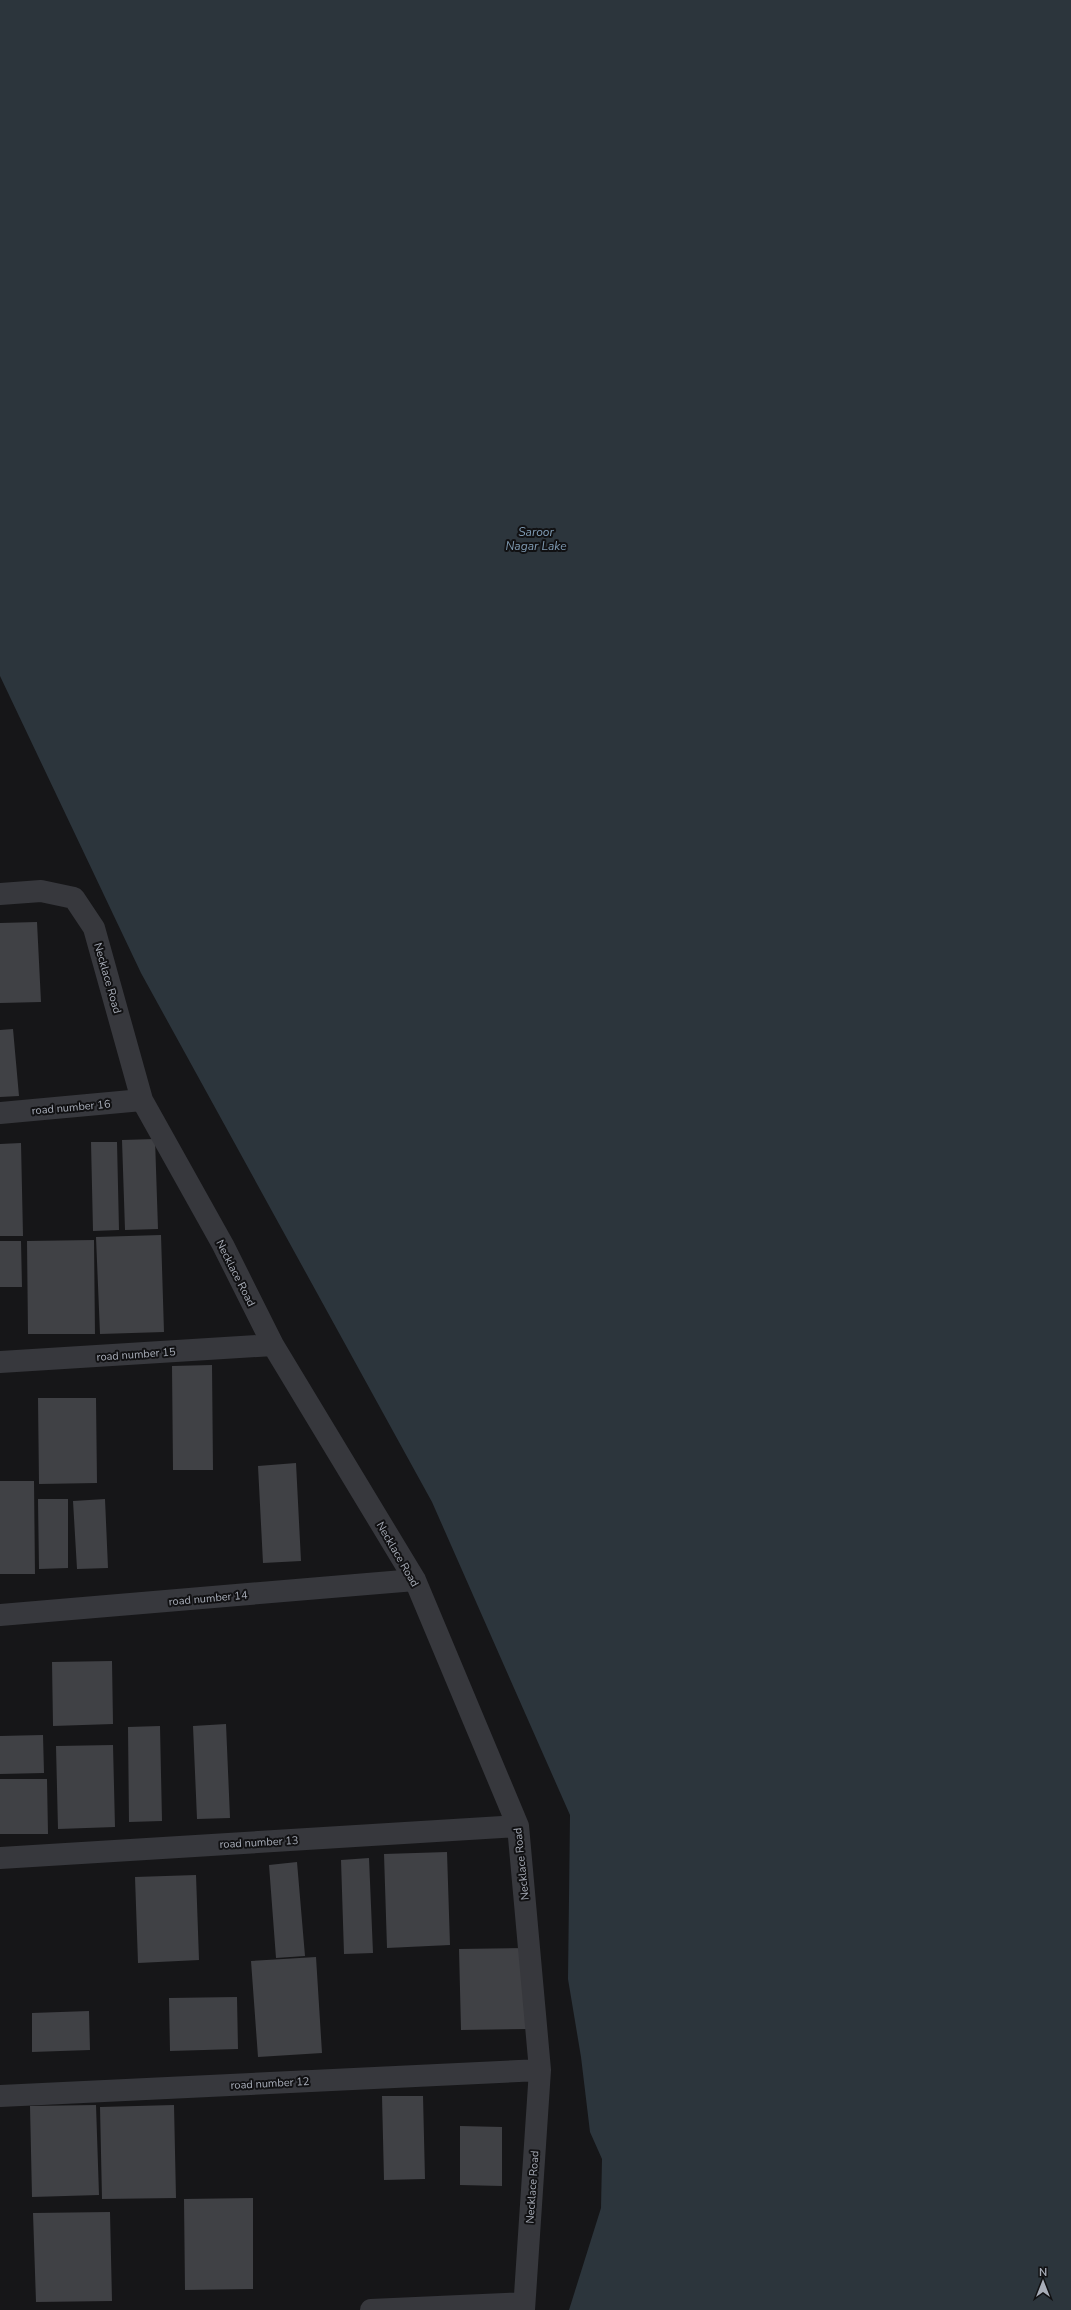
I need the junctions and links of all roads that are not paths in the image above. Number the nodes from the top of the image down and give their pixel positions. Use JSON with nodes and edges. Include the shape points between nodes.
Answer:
{"nodes":[{"id":1,"x":0,"y":894,"type":"edge"},
{"id":2,"x":142,"y":1100,"type":"junction"},
{"id":3,"x":0,"y":1113,"type":"edge"},
{"id":4,"x":273,"y":1345,"type":"junction"},
{"id":5,"x":0,"y":1362,"type":"edge"},
{"id":6,"x":415,"y":1580,"type":"junction"},
{"id":7,"x":0,"y":1615,"type":"edge"},
{"id":8,"x":518,"y":1826,"type":"junction"},
{"id":9,"x":0,"y":1858,"type":"edge"},
{"id":10,"x":540,"y":2070,"type":"junction"},
{"id":11,"x":0,"y":2096,"type":"edge"},
{"id":12,"x":524,"y":2306,"type":"edge"},
{"id":13,"x":371,"y":2310,"type":"edge"}],
"edges":[{"from":1,"to":2,"type":"street","name":"Necklace Road","via":[[41,891],[74,898],[94,928]]},
{"from":2,"to":3,"type":"street","name":"road number 16"},
{"from":2,"to":4,"type":"street","name":"Necklace Road","via":[[223,1245]]},
{"from":4,"to":5,"type":"street","name":"road number 15"},
{"from":4,"to":6,"type":"street","name":"Necklace Road"},
{"from":6,"to":7,"type":"street","name":"road number 14"},
{"from":6,"to":8,"type":"street","name":"Necklace Road"},
{"from":8,"to":9,"type":"street","name":"road number 13"},
{"from":8,"to":10,"type":"street","name":"Necklace Road"},
{"from":10,"to":11,"type":"street","name":"road number 12"},
{"from":10,"to":12,"type":"street","name":"Necklace Road"},
{"from":12,"to":13,"type":"street"}]}
